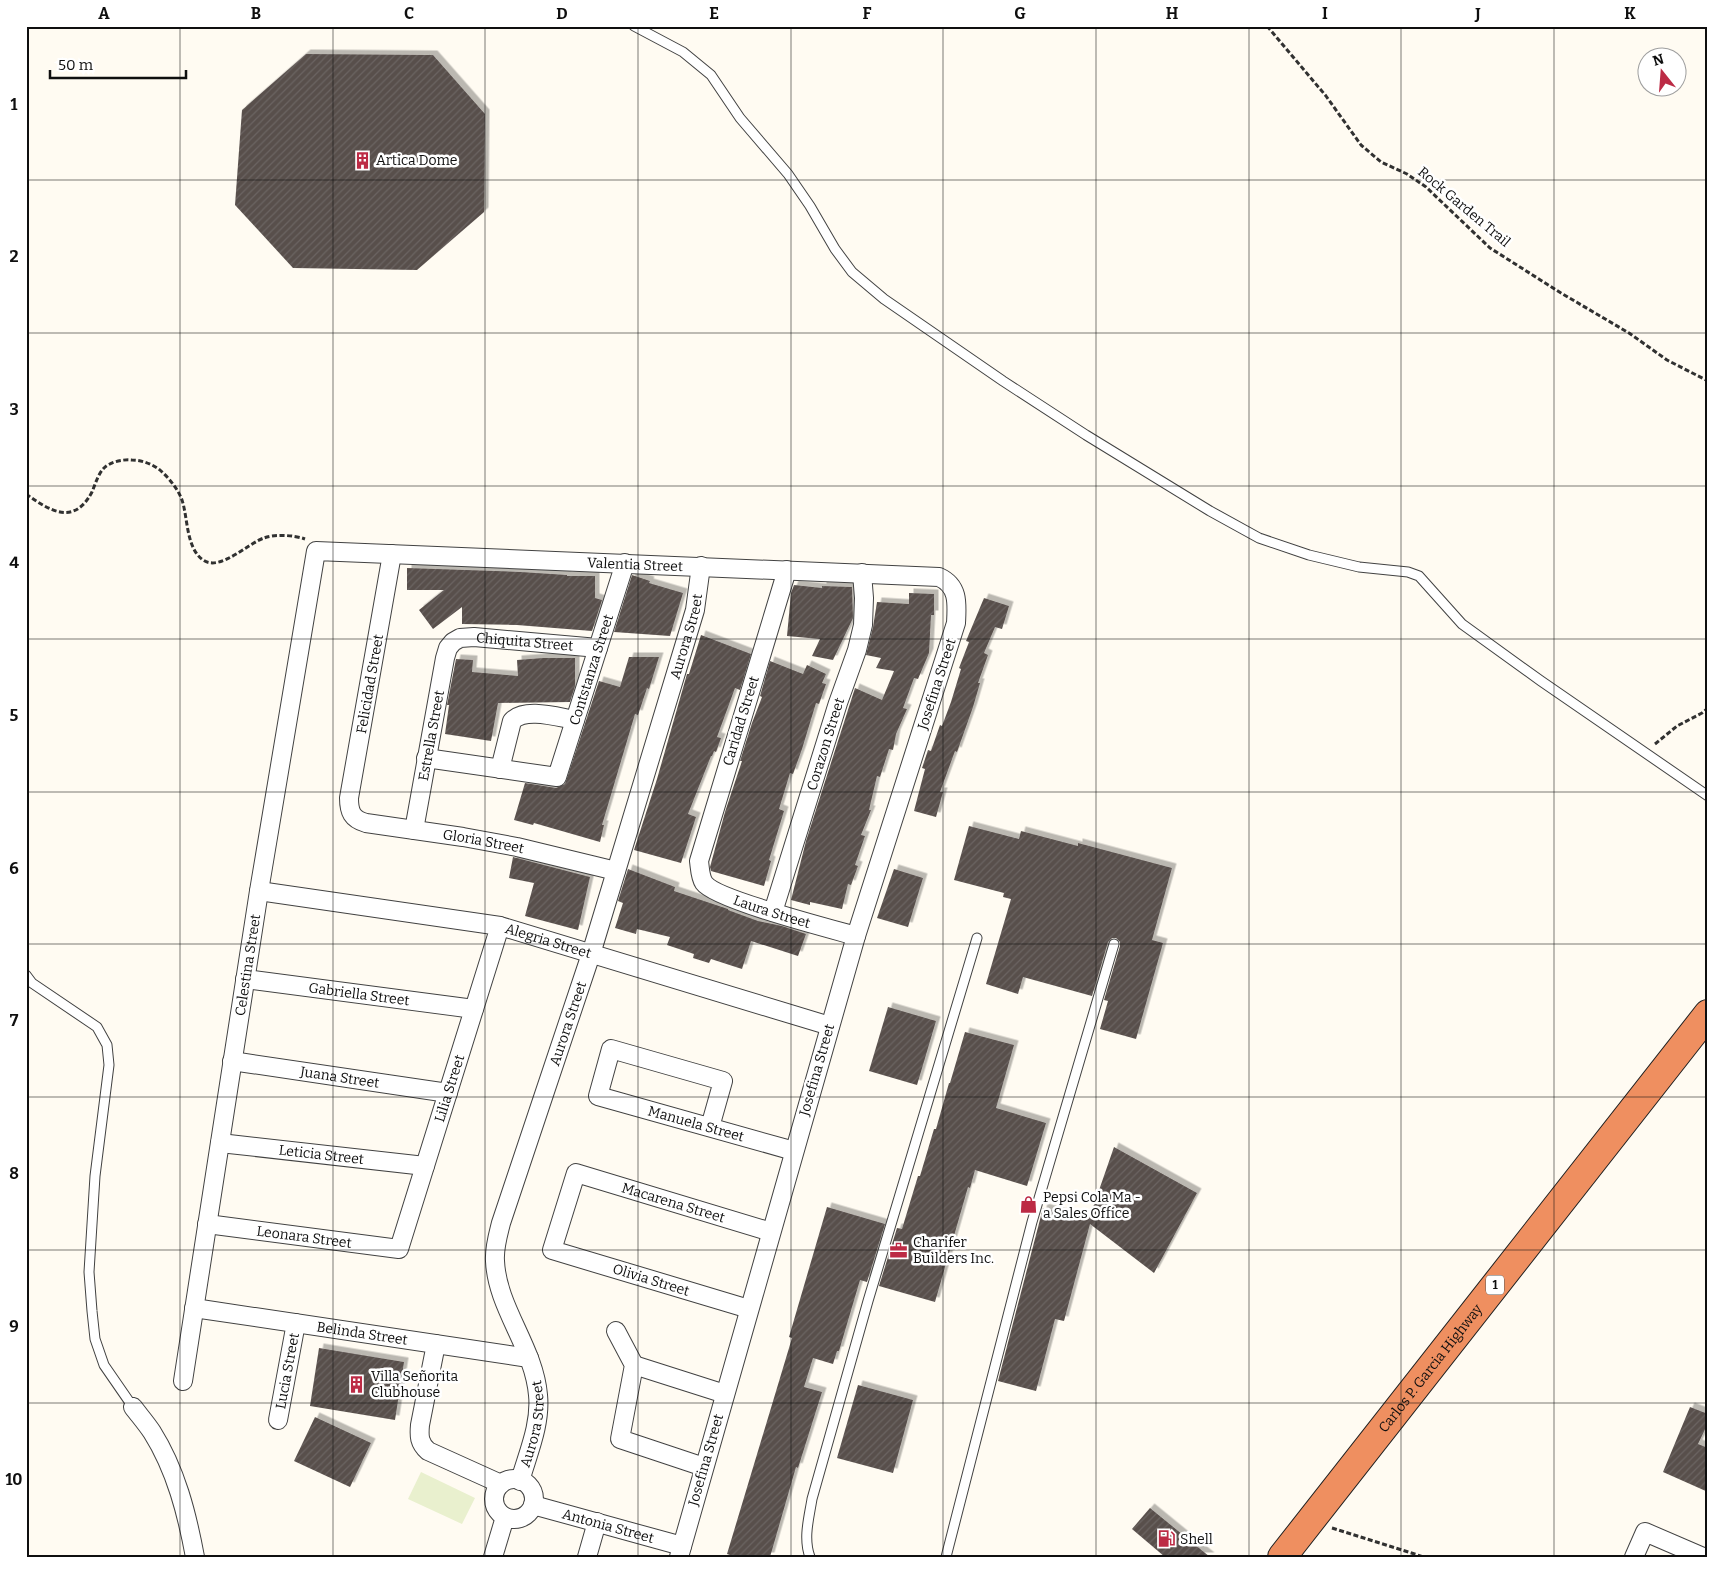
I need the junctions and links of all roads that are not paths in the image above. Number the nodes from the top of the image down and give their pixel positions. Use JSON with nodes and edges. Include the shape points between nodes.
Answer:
{"nodes":[{"id":1,"x":634,"y":26,"type":"edge"},
{"id":2,"x":316,"y":551,"type":"joint"},
{"id":3,"x":392,"y":554,"type":"junction"},
{"id":4,"x":625,"y":563,"type":"junction"},
{"id":5,"x":701,"y":566,"type":"junction"},
{"id":6,"x":787,"y":570,"type":"junction"},
{"id":7,"x":862,"y":573,"type":"junction"},
{"id":8,"x":952,"y":586,"type":"joint"},
{"id":9,"x":452,"y":642,"type":"joint"},
{"id":10,"x":598,"y":648,"type":"junction"},
{"id":11,"x":575,"y":720,"type":"junction"},
{"id":12,"x":426,"y":758,"type":"junction"},
{"id":13,"x":500,"y":769,"type":"junction"},
{"id":14,"x":1708,"y":796,"type":"edge"},
{"id":15,"x":352,"y":814,"type":"joint"},
{"id":16,"x":414,"y":830,"type":"junction"},
{"id":17,"x":616,"y":871,"type":"junction"},
{"id":18,"x":700,"y":872,"type":"joint"},
{"id":19,"x":258,"y":892,"type":"junction"},
{"id":20,"x":773,"y":912,"type":"junction"},
{"id":21,"x":500,"y":926,"type":"junction"},
{"id":22,"x":856,"y":936,"type":"junction"},
{"id":23,"x":977,"y":938,"type":"dead end"},
{"id":24,"x":1114,"y":944,"type":"dead end"},
{"id":25,"x":591,"y":954,"type":"junction"},
{"id":26,"x":26,"y":975,"type":"edge"},
{"id":27,"x":245,"y":978,"type":"junction"},
{"id":28,"x":474,"y":1009,"type":"junction"},
{"id":29,"x":1708,"y":1014,"type":"edge"},
{"id":30,"x":830,"y":1026,"type":"junction"},
{"id":31,"x":232,"y":1061,"type":"junction"},
{"id":32,"x":448,"y":1093,"type":"junction"},
{"id":33,"x":710,"y":1127,"type":"junction"},
{"id":34,"x":220,"y":1143,"type":"junction"},
{"id":35,"x":794,"y":1151,"type":"junction"},
{"id":36,"x":425,"y":1166,"type":"junction"},
{"id":37,"x":207,"y":1224,"type":"junction"},
{"id":38,"x":771,"y":1232,"type":"junction"},
{"id":39,"x":399,"y":1249,"type":"joint"},
{"id":40,"x":552,"y":1250,"type":"joint"},
{"id":41,"x":194,"y":1308,"type":"junction"},
{"id":42,"x":749,"y":1309,"type":"junction"},
{"id":43,"x":296,"y":1323,"type":"junction"},
{"id":44,"x":616,"y":1331,"type":"dead end"},
{"id":45,"x":436,"y":1344,"type":"junction"},
{"id":46,"x":529,"y":1358,"type":"junction"},
{"id":47,"x":634,"y":1365,"type":"junction"},
{"id":48,"x":183,"y":1381,"type":"dead end"},
{"id":49,"x":725,"y":1394,"type":"junction"},
{"id":50,"x":133,"y":1407,"type":"joint"},
{"id":51,"x":278,"y":1420,"type":"dead end"},
{"id":52,"x":704,"y":1467,"type":"junction"},
{"id":53,"x":520,"y":1480,"type":"junction"},
{"id":54,"x":501,"y":1484,"type":"junction"},
{"id":55,"x":533,"y":1505,"type":"junction"},
{"id":56,"x":505,"y":1517,"type":"junction"},
{"id":57,"x":597,"y":1522,"type":"junction"},
{"id":58,"x":680,"y":1551,"type":"edge"},
{"id":59,"x":196,"y":1557,"type":"edge"},
{"id":60,"x":493,"y":1557,"type":"edge"},
{"id":61,"x":587,"y":1557,"type":"edge"},
{"id":62,"x":810,"y":1557,"type":"edge"},
{"id":63,"x":946,"y":1557,"type":"edge"},
{"id":64,"x":1282,"y":1557,"type":"edge"},
{"id":65,"x":1634,"y":1557,"type":"edge"},
{"id":66,"x":1703,"y":1557,"type":"edge"}],
"edges":[{"from":1,"to":14,"type":"lane","via":[[683,52],[710,75],[740,118],[788,174],[852,272],[884,299],[1086,435],[1259,538],[1309,556],[1419,576],[1462,624]]},
{"from":2,"to":3,"type":"street","name":"Valentia Street"},
{"from":2,"to":19,"type":"street","name":"Celestina Street"},
{"from":3,"to":4,"type":"street","name":"Valentia Street"},
{"from":3,"to":15,"type":"street","name":"Felicidad Street","via":[[349,798]]},
{"from":4,"to":5,"type":"street","name":"Valentia Street"},
{"from":4,"to":10,"type":"street","name":"Contstanza Street"},
{"from":5,"to":6,"type":"street","name":"Valentia Street"},
{"from":5,"to":17,"type":"street","name":"Aurora Street","via":[[694,610]]},
{"from":6,"to":7,"type":"street","name":"Valentia Street"},
{"from":6,"to":18,"type":"street","name":"Caridad Street","via":[[699,861]]},
{"from":7,"to":8,"type":"street","name":"Valentia Street","via":[[939,577]]},
{"from":7,"to":20,"type":"street","name":"Corazon Street","via":[[863,625],[857,650]]},
{"from":8,"to":22,"type":"street","name":"Josefina Street","via":[[956,596],[956,624]]},
{"from":9,"to":10,"type":"street","name":"Chiquita Street","via":[[460,638],[491,637]]},
{"from":9,"to":12,"type":"street","name":"Estrella Street","via":[[444,658]]},
{"from":10,"to":11,"type":"street","name":"Contstanza Street"},
{"from":11,"to":13,"type":"street","via":[[532,714],[517,716],[512,721]]},
{"from":11,"to":13,"type":"street","name":"Contstanza Street","via":[[557,777]]},
{"from":12,"to":13,"type":"street"},
{"from":12,"to":16,"type":"street","name":"Estrella Street"},
{"from":15,"to":16,"type":"street","name":"Gloria Street","via":[[358,820]]},
{"from":16,"to":17,"type":"street","name":"Gloria Street","via":[[517,847]]},
{"from":17,"to":25,"type":"street","name":"Aurora Street"},
{"from":18,"to":20,"type":"street","name":"Laura Street","via":[[705,884],[717,894]]},
{"from":19,"to":21,"type":"street","name":"Alegria Street"},
{"from":19,"to":27,"type":"street","name":"Celestina Street"},
{"from":20,"to":22,"type":"street","name":"Laura Street"},
{"from":21,"to":25,"type":"street","name":"Alegria Street"},
{"from":21,"to":28,"type":"street","name":"Lilia Street"},
{"from":22,"to":30,"type":"street","name":"Josefina Street"},
{"from":23,"to":62,"type":"lane","via":[[812,1499],[807,1525]]},
{"from":24,"to":63,"type":"lane","via":[[1032,1222]]},
{"from":25,"to":30,"type":"street","name":"Alegria Street"},
{"from":25,"to":46,"type":"street","name":"Aurora Street","via":[[496,1242],[497,1280]]},
{"from":26,"to":50,"type":"lane","via":[[32,983],[97,1027],[107,1045],[109,1065],[95,1176],[89,1272],[91,1302],[95,1339],[104,1365]]},
{"from":27,"to":28,"type":"street","name":"Gabriella Street"},
{"from":27,"to":31,"type":"street","name":"Celestina Street"},
{"from":28,"to":32,"type":"street","name":"Lilia Street"},
{"from":29,"to":64,"type":"highway","name":"Carlos P. Garcia Highway","number":"1"},
{"from":30,"to":35,"type":"street","name":"Josefina Street"},
{"from":31,"to":32,"type":"street","name":"Juana Street"},
{"from":31,"to":34,"type":"street","name":"Celestina Street"},
{"from":32,"to":36,"type":"street","name":"Lilia Street"},
{"from":33,"to":33,"type":"street","name":"Manuela Street","via":[[598,1096],[611,1049],[723,1081]]},
{"from":33,"to":35,"type":"street","name":"Manuela Street"},
{"from":34,"to":36,"type":"street","name":"Leticia Street"},
{"from":34,"to":37,"type":"street","name":"Celestina Street"},
{"from":35,"to":38,"type":"street","name":"Josefina Street"},
{"from":36,"to":39,"type":"street","name":"Lilia Street"},
{"from":37,"to":39,"type":"street","name":"Leonara Street"},
{"from":37,"to":41,"type":"street","name":"Celestina Street"},
{"from":38,"to":40,"type":"street","name":"Macarena Street","via":[[576,1173]]},
{"from":38,"to":42,"type":"street","name":"Josefina Street"},
{"from":40,"to":42,"type":"street","name":"Olivia Street"},
{"from":41,"to":43,"type":"street","name":"Belinda Street"},
{"from":41,"to":48,"type":"street","name":"Celestina Street"},
{"from":42,"to":49,"type":"street","name":"Josefina Street"},
{"from":43,"to":45,"type":"street","name":"Belinda Street"},
{"from":43,"to":51,"type":"street","name":"Lucia Street"},
{"from":44,"to":47,"type":"street"},
{"from":45,"to":46,"type":"street","name":"Belinda Street"},
{"from":45,"to":54,"type":"street","via":[[420,1426],[420,1442],[428,1451]]},
{"from":46,"to":53,"type":"street","name":"Aurora Street","via":[[539,1409]]},
{"from":47,"to":49,"type":"street"},
{"from":47,"to":52,"type":"street","via":[[620,1439]]},
{"from":49,"to":52,"type":"street","name":"Josefina Street"},
{"from":50,"to":59,"type":"street","via":[[167,1460],[187,1517]]},
{"from":52,"to":58,"type":"street","name":"Josefina Street"},
{"from":53,"to":54,"type":"street"},
{"from":53,"to":55,"type":"street","via":[[532,1493]]},
{"from":54,"to":56,"type":"street","via":[[494,1501]]},
{"from":55,"to":56,"type":"street","via":[[522,1517]]},
{"from":55,"to":57,"type":"street","name":"Antonia Street"},
{"from":56,"to":60,"type":"street"},
{"from":57,"to":58,"type":"street","name":"Antonia Street"},
{"from":57,"to":61,"type":"street"},
{"from":65,"to":66,"type":"street","via":[[1645,1532]]}]}
